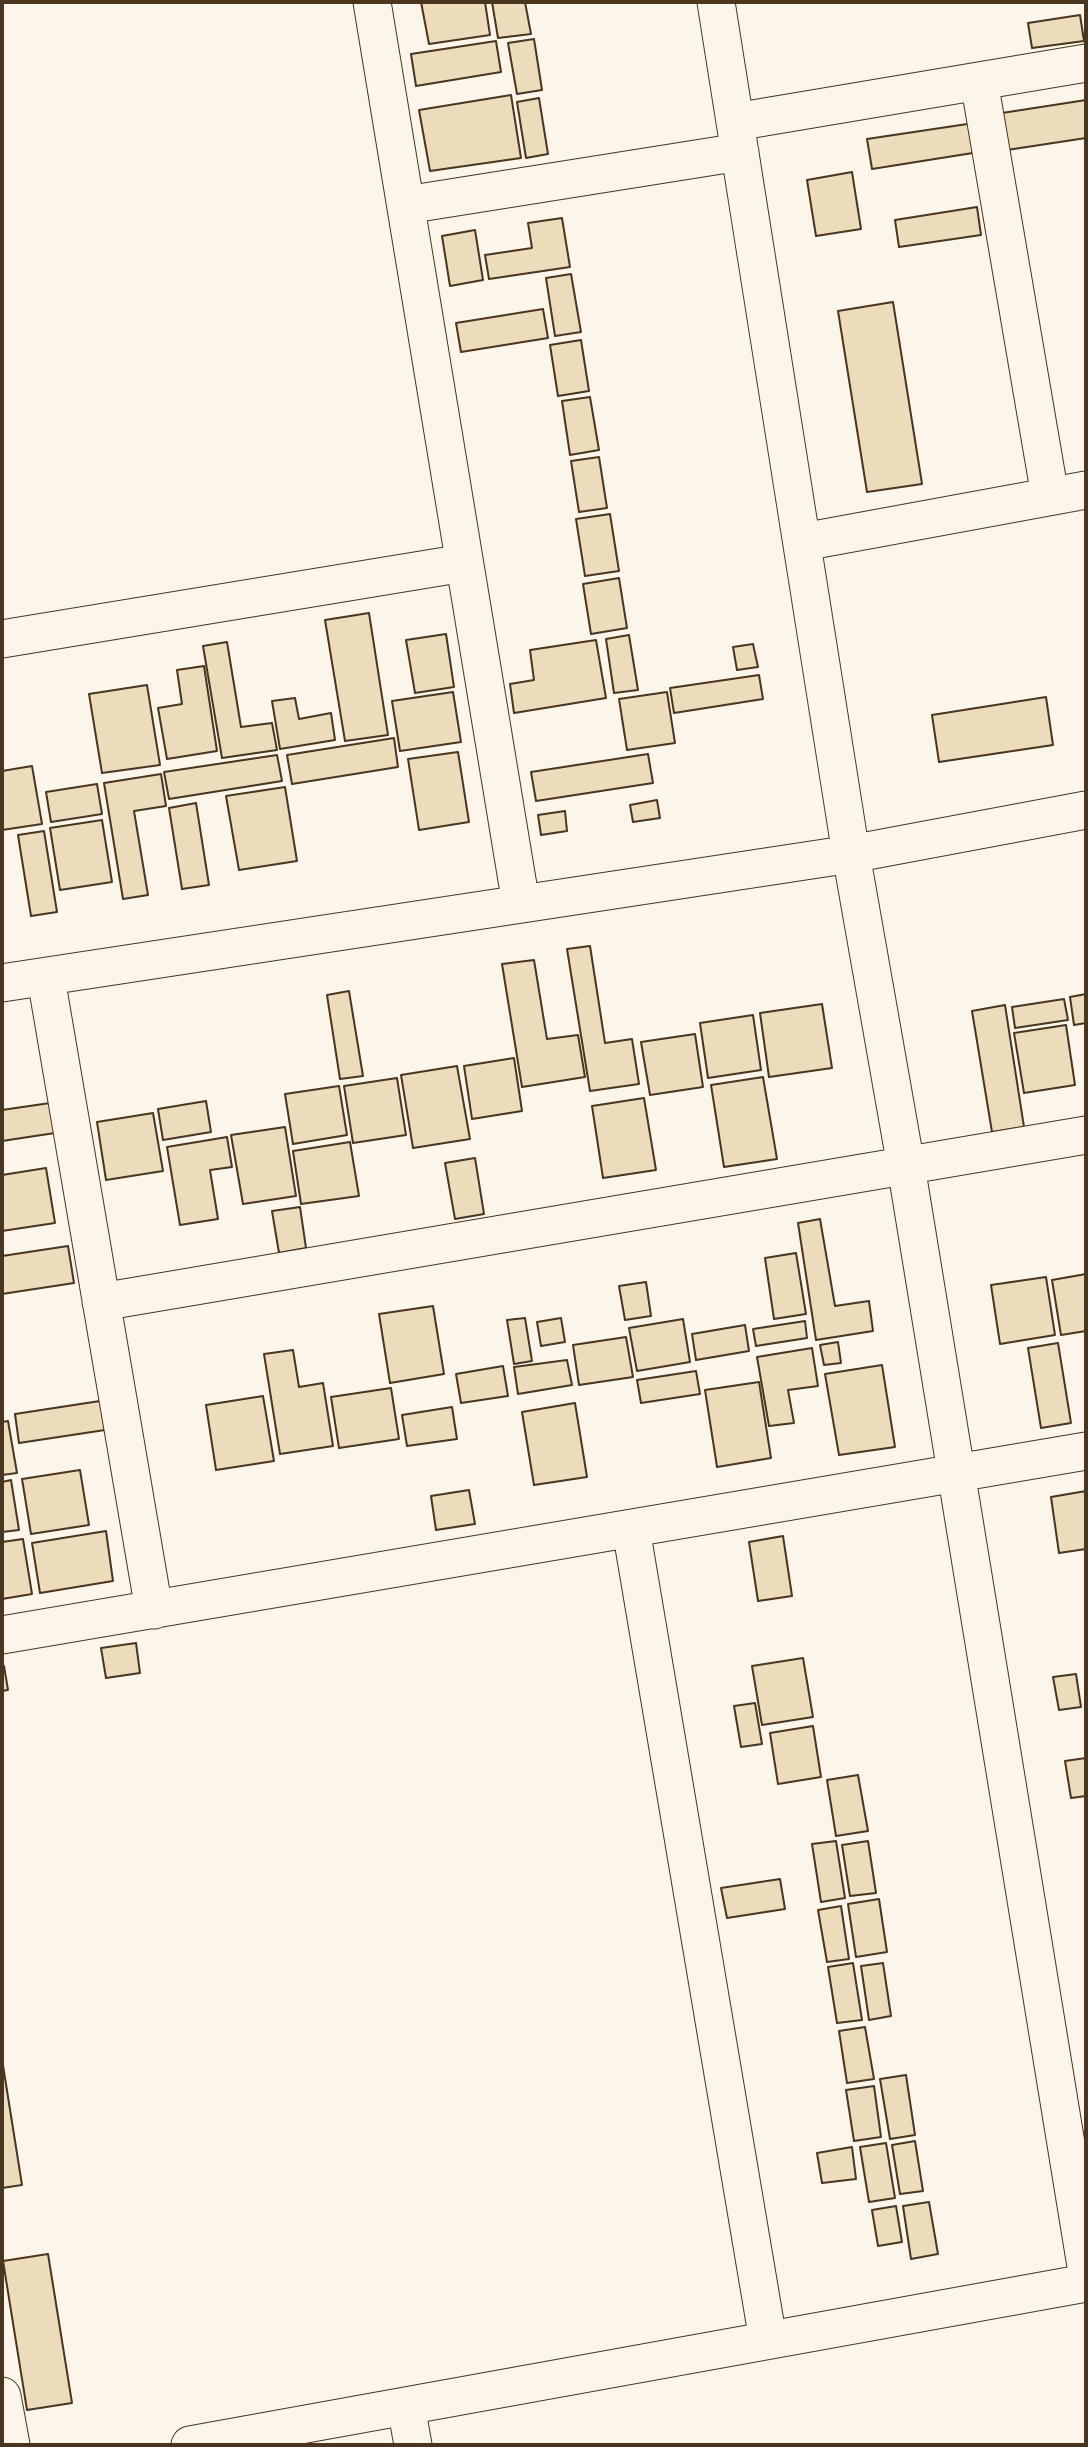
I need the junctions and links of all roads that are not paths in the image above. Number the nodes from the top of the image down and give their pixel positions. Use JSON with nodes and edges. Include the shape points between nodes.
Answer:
{"nodes":[{"id":1,"x":372,"y":2,"type":"edge"},
{"id":2,"x":716,"y":2,"type":"edge"},
{"id":3,"x":1086,"y":63,"type":"edge"},
{"id":4,"x":979,"y":81,"type":"junction"},
{"id":5,"x":737,"y":137,"type":"junction"},
{"id":6,"x":406,"y":205,"type":"junction"},
{"id":7,"x":1086,"y":490,"type":"edge"},
{"id":8,"x":1050,"y":496,"type":"junction"},
{"id":9,"x":803,"y":542,"type":"junction"},
{"id":10,"x":464,"y":563,"type":"junction"},
{"id":11,"x":2,"y":639,"type":"edge"},
{"id":12,"x":1086,"y":810,"type":"edge"},
{"id":13,"x":851,"y":854,"type":"junction"},
{"id":14,"x":521,"y":905,"type":"junction"},
{"id":15,"x":46,"y":978,"type":"junction"},
{"id":16,"x":2,"y":983,"type":"edge"},
{"id":17,"x":1086,"y":1135,"type":"edge"},
{"id":18,"x":906,"y":1166,"type":"junction"},
{"id":19,"x":101,"y":1302,"type":"junction"},
{"id":20,"x":1086,"y":1451,"type":"edge"},
{"id":21,"x":956,"y":1472,"type":"junction"},
{"id":22,"x":631,"y":1529,"type":"junction"},
{"id":23,"x":154,"y":1610,"type":"junction"},
{"id":24,"x":2,"y":1636,"type":"edge"},
{"id":25,"x":1086,"y":2266,"type":"edge"},
{"id":26,"x":1086,"y":2283,"type":"edge"},
{"id":27,"x":768,"y":2340,"type":"junction"},
{"id":28,"x":2,"y":2396,"type":"edge"},
{"id":29,"x":406,"y":2406,"type":"junction"},
{"id":30,"x":12,"y":2445,"type":"edge"},
{"id":31,"x":190,"y":2445,"type":"edge"},
{"id":32,"x":413,"y":2445,"type":"edge"}],
"edges":[{"from":1,"to":6,"type":"street"},
{"from":2,"to":5,"type":"street"},
{"from":3,"to":4,"type":"street"},
{"from":4,"to":5,"type":"street"},
{"from":4,"to":8,"type":"street"},
{"from":5,"to":6,"type":"street"},
{"from":5,"to":9,"type":"street"},
{"from":6,"to":10,"type":"street"},
{"from":7,"to":8,"type":"street"},
{"from":8,"to":9,"type":"street"},
{"from":9,"to":13,"type":"street"},
{"from":10,"to":11,"type":"street"},
{"from":10,"to":14,"type":"street"},
{"from":12,"to":13,"type":"street"},
{"from":13,"to":14,"type":"street"},
{"from":13,"to":18,"type":"street"},
{"from":14,"to":15,"type":"street"},
{"from":15,"to":16,"type":"street"},
{"from":15,"to":19,"type":"street"},
{"from":17,"to":18,"type":"street"},
{"from":18,"to":19,"type":"street"},
{"from":18,"to":21,"type":"street"},
{"from":19,"to":23,"type":"street"},
{"from":20,"to":21,"type":"street"},
{"from":21,"to":22,"type":"street"},
{"from":21,"to":25,"type":"street"},
{"from":22,"to":23,"type":"street"},
{"from":22,"to":27,"type":"street"},
{"from":23,"to":24,"type":"street"},
{"from":26,"to":27,"type":"street"},
{"from":27,"to":29,"type":"street"},
{"from":28,"to":30,"type":"street"},
{"from":29,"to":31,"type":"street"},
{"from":29,"to":32,"type":"street"}]}
